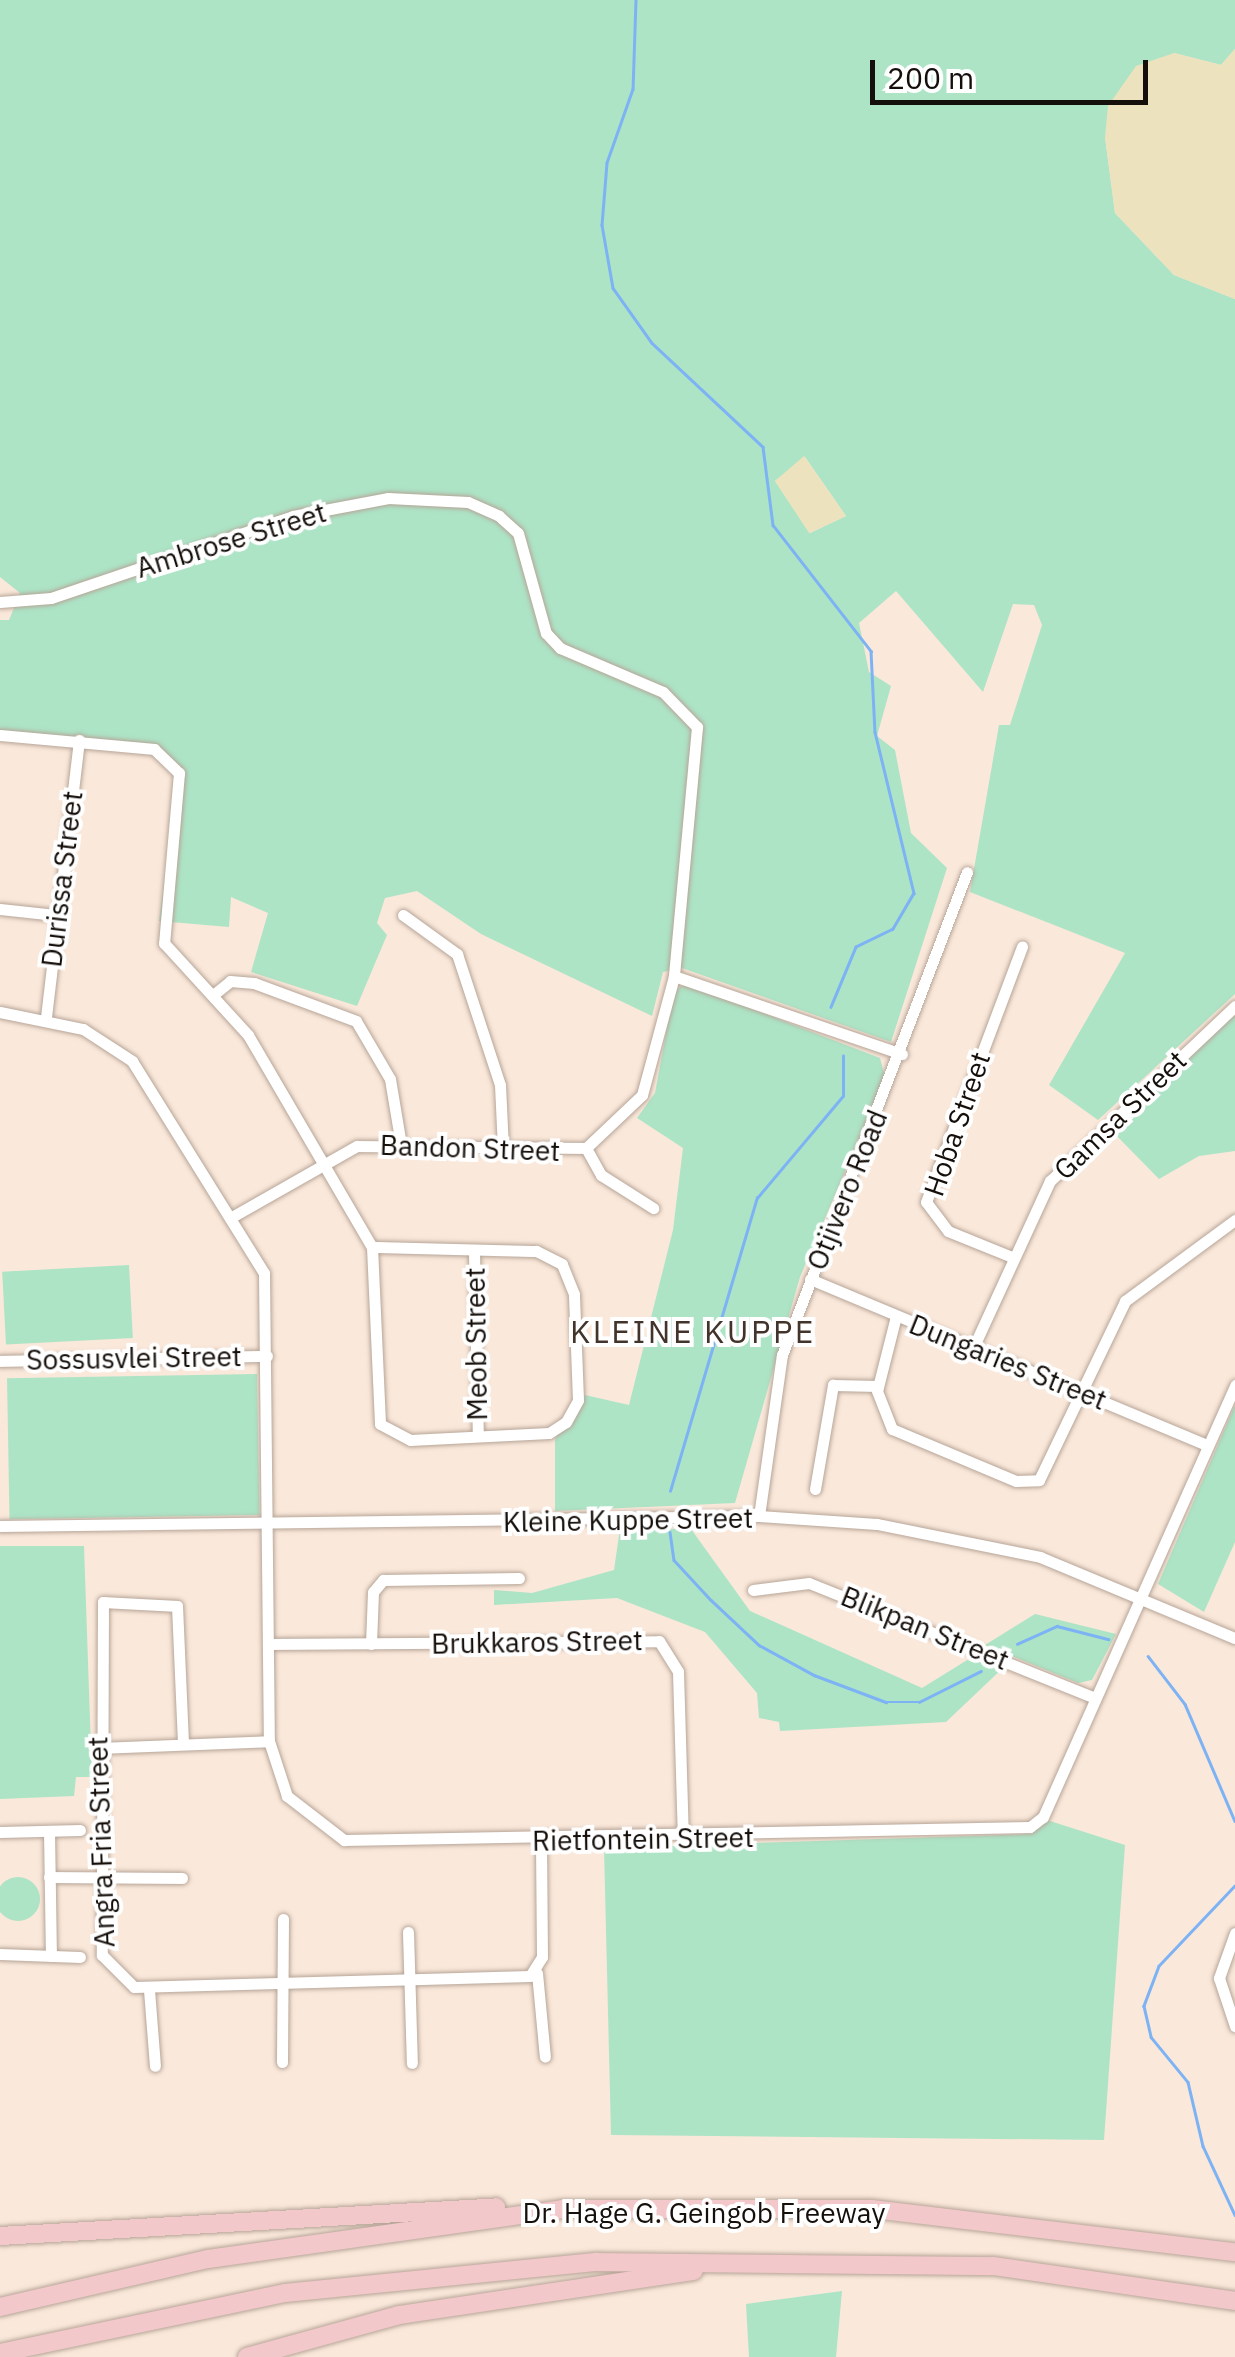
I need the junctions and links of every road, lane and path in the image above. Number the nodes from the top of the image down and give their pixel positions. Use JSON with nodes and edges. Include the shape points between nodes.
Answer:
{"nodes":[{"id":1,"x":0,"y":602,"type":"edge"},
{"id":2,"x":0,"y":735,"type":"edge"},
{"id":3,"x":79,"y":740,"type":"junction"},
{"id":4,"x":967,"y":872,"type":"dead end"},
{"id":5,"x":0,"y":909,"type":"edge"},
{"id":6,"x":403,"y":914,"type":"dead end"},
{"id":7,"x":56,"y":915,"type":"junction"},
{"id":8,"x":1022,"y":946,"type":"dead end"},
{"id":9,"x":674,"y":976,"type":"junction"},
{"id":10,"x":213,"y":994,"type":"junction"},
{"id":11,"x":1235,"y":1006,"type":"edge"},
{"id":12,"x":0,"y":1012,"type":"edge"},
{"id":13,"x":46,"y":1017,"type":"junction"},
{"id":14,"x":902,"y":1054,"type":"junction"},
{"id":15,"x":401,"y":1145,"type":"junction"},
{"id":16,"x":586,"y":1148,"type":"junction"},
{"id":17,"x":502,"y":1149,"type":"junction"},
{"id":18,"x":321,"y":1165,"type":"junction"},
{"id":19,"x":653,"y":1208,"type":"dead end"},
{"id":20,"x":230,"y":1218,"type":"junction"},
{"id":21,"x":1235,"y":1220,"type":"edge"},
{"id":22,"x":372,"y":1247,"type":"junction"},
{"id":23,"x":474,"y":1251,"type":"junction"},
{"id":24,"x":1012,"y":1257,"type":"junction"},
{"id":25,"x":810,"y":1279,"type":"junction"},
{"id":26,"x":896,"y":1316,"type":"junction"},
{"id":27,"x":974,"y":1346,"type":"junction"},
{"id":28,"x":267,"y":1356,"type":"junction"},
{"id":29,"x":0,"y":1362,"type":"edge"},
{"id":30,"x":1235,"y":1385,"type":"edge"},
{"id":31,"x":878,"y":1386,"type":"junction"},
{"id":32,"x":1085,"y":1393,"type":"junction"},
{"id":33,"x":478,"y":1436,"type":"junction"},
{"id":34,"x":1206,"y":1444,"type":"junction"},
{"id":35,"x":815,"y":1488,"type":"dead end"},
{"id":36,"x":759,"y":1516,"type":"junction"},
{"id":37,"x":0,"y":1526,"type":"edge"},
{"id":38,"x":271,"y":1527,"type":"junction"},
{"id":39,"x":519,"y":1578,"type":"dead end"},
{"id":40,"x":753,"y":1590,"type":"dead end"},
{"id":41,"x":1142,"y":1598,"type":"junction"},
{"id":42,"x":1235,"y":1638,"type":"edge"},
{"id":43,"x":270,"y":1644,"type":"junction"},
{"id":44,"x":372,"y":1644,"type":"junction"},
{"id":45,"x":1093,"y":1697,"type":"junction"},
{"id":46,"x":269,"y":1741,"type":"junction"},
{"id":47,"x":183,"y":1743,"type":"junction"},
{"id":48,"x":98,"y":1748,"type":"junction"},
{"id":49,"x":49,"y":1830,"type":"junction"},
{"id":50,"x":80,"y":1830,"type":"dead end"},
{"id":51,"x":0,"y":1832,"type":"edge"},
{"id":52,"x":683,"y":1838,"type":"junction"},
{"id":53,"x":541,"y":1842,"type":"junction"},
{"id":54,"x":98,"y":1876,"type":"junction"},
{"id":55,"x":50,"y":1877,"type":"junction"},
{"id":56,"x":182,"y":1878,"type":"dead end"},
{"id":57,"x":284,"y":1919,"type":"dead end"},
{"id":58,"x":408,"y":1932,"type":"dead end"},
{"id":59,"x":1235,"y":1933,"type":"edge"},
{"id":60,"x":0,"y":1954,"type":"edge"},
{"id":61,"x":51,"y":1956,"type":"junction"},
{"id":62,"x":80,"y":1957,"type":"dead end"},
{"id":63,"x":538,"y":1973,"type":"junction"},
{"id":64,"x":410,"y":1981,"type":"junction"},
{"id":65,"x":281,"y":1985,"type":"junction"},
{"id":66,"x":149,"y":1990,"type":"junction"},
{"id":67,"x":1235,"y":2026,"type":"edge"},
{"id":68,"x":544,"y":2057,"type":"dead end"},
{"id":69,"x":282,"y":2062,"type":"dead end"},
{"id":70,"x":412,"y":2063,"type":"dead end"},
{"id":71,"x":155,"y":2066,"type":"dead end"},
{"id":72,"x":562,"y":2209,"type":"junction"},
{"id":73,"x":0,"y":2236,"type":"edge"},
{"id":74,"x":1235,"y":2252,"type":"edge"},
{"id":75,"x":774,"y":2260,"type":"junction"},
{"id":76,"x":1235,"y":2301,"type":"edge"},
{"id":77,"x":0,"y":2306,"type":"edge"},
{"id":78,"x":0,"y":2353,"type":"edge"},
{"id":79,"x":247,"y":2357,"type":"edge"}],
"edges":[{"from":1,"to":9,"type":"street","name":"Ambrose Street","via":[[51,598],[294,516],[388,498],[468,502],[499,516],[518,533],[546,633],[560,648],[663,692],[697,727]]},
{"from":2,"to":3,"type":"street"},
{"from":3,"to":7,"type":"street","name":"Durissa Street"},
{"from":3,"to":10,"type":"street","via":[[154,749],[179,773],[159,921],[164,943]]},
{"from":4,"to":14,"type":"street","name":"Otjivero Road"},
{"from":5,"to":7,"type":"street"},
{"from":6,"to":17,"type":"street","via":[[457,954],[500,1085]]},
{"from":7,"to":13,"type":"street","name":"Durissa Street"},
{"from":8,"to":24,"type":"street","name":"Hoba Street","via":[[927,1192],[939,1225]]},
{"from":9,"to":14,"type":"street"},
{"from":9,"to":16,"type":"street","name":"Bandon Street","via":[[642,1096]]},
{"from":10,"to":15,"type":"street","via":[[230,981],[254,984],[356,1020],[390,1078]]},
{"from":10,"to":18,"type":"street","via":[[248,1035]]},
{"from":11,"to":24,"type":"street","name":"Gamsa Street","via":[[1050,1181]]},
{"from":12,"to":13,"type":"street","name":"Rietfontein Street"},
{"from":13,"to":20,"type":"street","name":"Rietfontein Street","via":[[103,1038],[146,1076]]},
{"from":14,"to":25,"type":"street","name":"Otjivero Road"},
{"from":15,"to":17,"type":"street","name":"Bandon Street"},
{"from":15,"to":18,"type":"street","name":"Bandon Street","via":[[347,1148]]},
{"from":16,"to":17,"type":"street","name":"Bandon Street"},
{"from":16,"to":19,"type":"street","via":[[601,1175]]},
{"from":18,"to":20,"type":"street","name":"Bandon Street"},
{"from":18,"to":22,"type":"street"},
{"from":20,"to":28,"type":"street","name":"Rietfontein Street","via":[[266,1279]]},
{"from":21,"to":32,"type":"street","via":[[1136,1288]]},
{"from":22,"to":23,"type":"street"},
{"from":22,"to":33,"type":"street","via":[[380,1424],[410,1440]]},
{"from":23,"to":33,"type":"street","name":"Meob Street"},
{"from":23,"to":33,"type":"street","via":[[536,1251],[562,1264],[574,1294],[577,1388],[573,1411],[556,1429]]},
{"from":24,"to":27,"type":"street","name":"Gamsa Street"},
{"from":25,"to":26,"type":"street","name":"Dungaries Street"},
{"from":25,"to":36,"type":"street","name":"Otjivero Road","via":[[772,1393]]},
{"from":26,"to":27,"type":"street","name":"Dungaries Street"},
{"from":26,"to":31,"type":"street"},
{"from":27,"to":32,"type":"street","name":"Dungaries Street"},
{"from":28,"to":29,"type":"street","name":"Sossusvlei Street"},
{"from":28,"to":38,"type":"street","name":"Rietfontein Street"},
{"from":30,"to":34,"type":"street","name":"Rietfontein Street"},
{"from":31,"to":32,"type":"street","via":[[892,1429],[1031,1482],[1050,1471]]},
{"from":31,"to":35,"type":"street","via":[[833,1385]]},
{"from":32,"to":34,"type":"street","name":"Dungaries Street"},
{"from":34,"to":41,"type":"street","name":"Rietfontein Street"},
{"from":36,"to":38,"type":"street","name":"Kleine Kuppe Street"},
{"from":36,"to":41,"type":"street","name":"Kleine Kuppe Street","via":[[963,1536]]},
{"from":37,"to":38,"type":"street","name":"Kleine Kuppe Street"},
{"from":38,"to":43,"type":"street","name":"Rietfontein Street"},
{"from":39,"to":44,"type":"street","via":[[383,1580],[373,1592]]},
{"from":40,"to":45,"type":"street","name":"Blikpan Street","via":[[810,1583]]},
{"from":41,"to":42,"type":"street","name":"Kleine Kuppe Street"},
{"from":41,"to":45,"type":"street","name":"Rietfontein Street"},
{"from":43,"to":44,"type":"street","name":"Brukkaros Street"},
{"from":43,"to":46,"type":"street","name":"Rietfontein Street"},
{"from":44,"to":52,"type":"street","name":"Brukkaros Street","via":[[659,1641],[678,1672]]},
{"from":45,"to":52,"type":"street","name":"Rietfontein Street","via":[[1042,1817],[1030,1827]]},
{"from":46,"to":47,"type":"street"},
{"from":46,"to":53,"type":"street","name":"Rietfontein Street","via":[[288,1796],[344,1840]]},
{"from":47,"to":48,"type":"street"},
{"from":47,"to":48,"type":"street","name":"Angra Fria Street","via":[[184,1618],[165,1600],[114,1598],[97,1612]]},
{"from":48,"to":54,"type":"street","name":"Angra Fria Street"},
{"from":49,"to":50,"type":"street"},
{"from":49,"to":51,"type":"street"},
{"from":49,"to":55,"type":"street"},
{"from":52,"to":53,"type":"street","name":"Rietfontein Street"},
{"from":53,"to":63,"type":"street"},
{"from":54,"to":55,"type":"street"},
{"from":54,"to":56,"type":"street"},
{"from":54,"to":66,"type":"street","name":"Angra Fria Street","via":[[105,1962],[122,1982]]},
{"from":55,"to":61,"type":"street"},
{"from":57,"to":65,"type":"street"},
{"from":58,"to":64,"type":"street"},
{"from":59,"to":67,"type":"street","via":[[1219,1978]]},
{"from":60,"to":61,"type":"street"},
{"from":61,"to":62,"type":"street"},
{"from":63,"to":64,"type":"street"},
{"from":63,"to":68,"type":"street"},
{"from":64,"to":65,"type":"street"},
{"from":64,"to":70,"type":"street"},
{"from":65,"to":66,"type":"street"},
{"from":65,"to":69,"type":"street"},
{"from":66,"to":71,"type":"street"},
{"from":72,"to":73,"type":"highway"},
{"from":72,"to":74,"type":"highway","name":"Dr. Hage G. Geingob Freeway","via":[[872,2210]]},
{"from":72,"to":77,"type":"highway","name":"Dr. Hage G. Geingob Freeway","via":[[208,2258]]},
{"from":75,"to":76,"type":"highway","name":"Dr. Hage G. Geingob Freeway","via":[[993,2266]]},
{"from":75,"to":78,"type":"highway","name":"Dr. Hage G. Geingob Freeway","via":[[464,2269],[122,2322]]},
{"from":75,"to":79,"type":"highway","via":[[480,2300]]}]}
